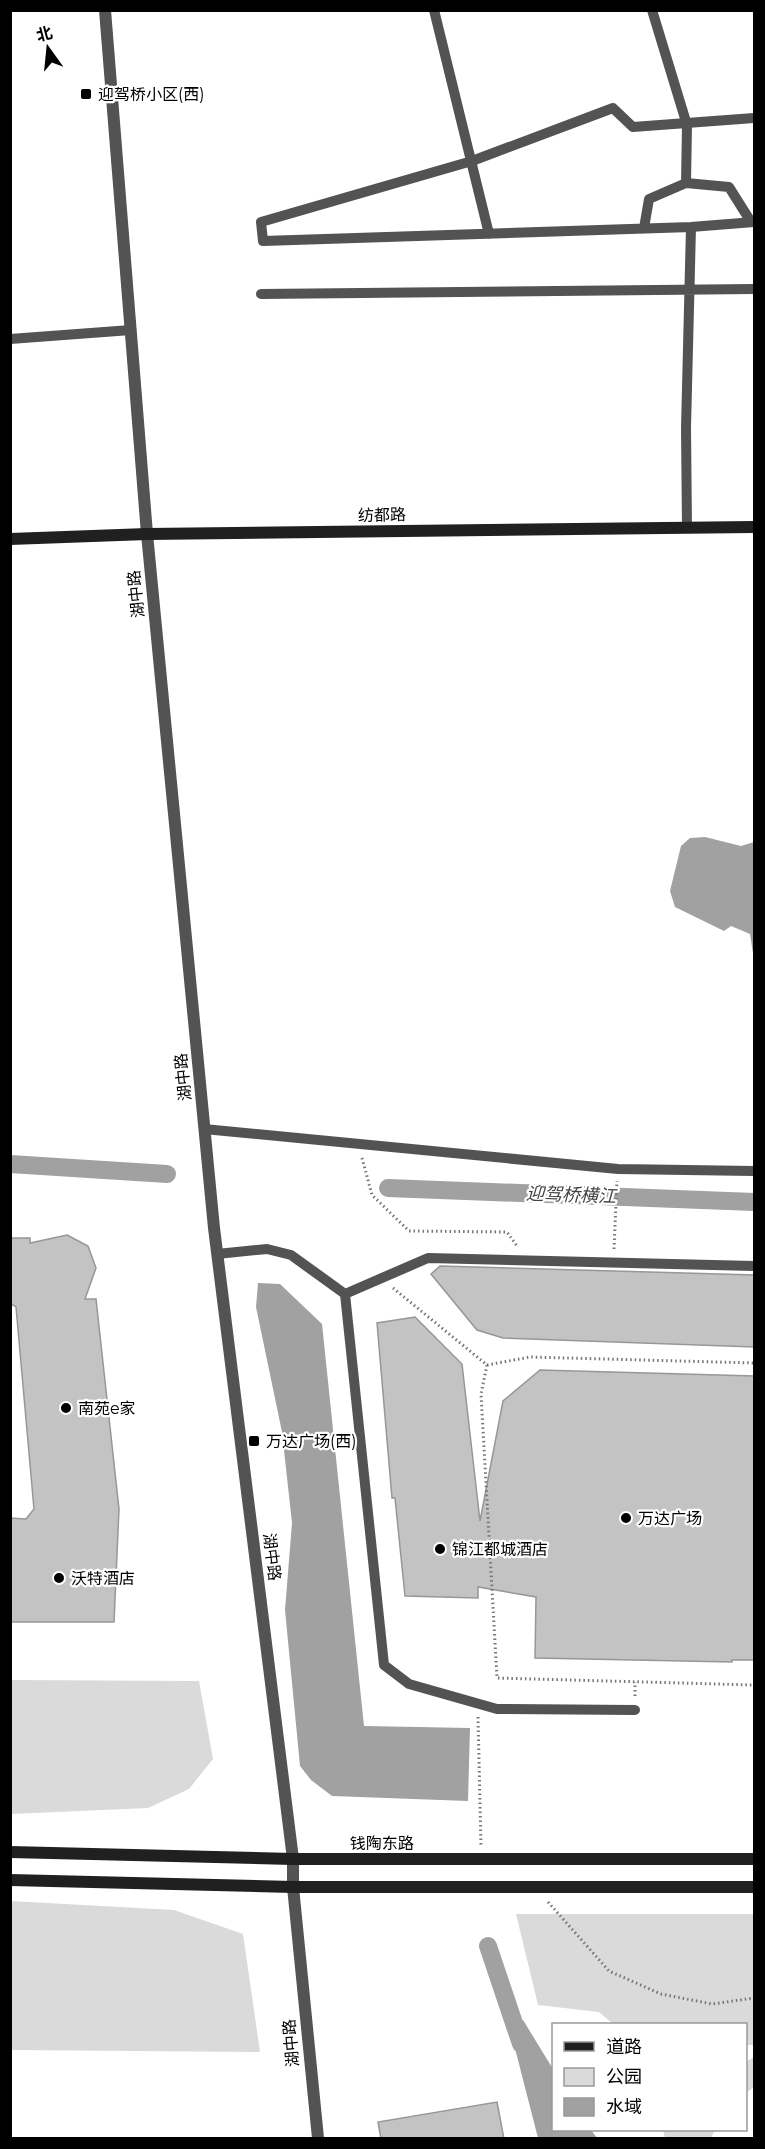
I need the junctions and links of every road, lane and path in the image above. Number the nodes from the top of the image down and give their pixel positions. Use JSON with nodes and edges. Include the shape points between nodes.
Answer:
{"nodes":[{"id":1,"x":105,"y":10,"type":"edge"},
{"id":2,"x":434,"y":10,"type":"edge"},
{"id":3,"x":651,"y":10,"type":"edge"},
{"id":4,"x":754,"y":118,"type":"edge"},
{"id":5,"x":687,"y":125,"type":"junction"},
{"id":6,"x":472,"y":161,"type":"junction"},
{"id":7,"x":686,"y":183,"type":"junction"},
{"id":8,"x":753,"y":222,"type":"edge"},
{"id":9,"x":691,"y":227,"type":"junction"},
{"id":10,"x":644,"y":228,"type":"junction"},
{"id":11,"x":489,"y":234,"type":"junction"},
{"id":12,"x":754,"y":289,"type":"edge"},
{"id":13,"x":691,"y":291,"type":"junction"},
{"id":14,"x":261,"y":294,"type":"dead end"},
{"id":15,"x":130,"y":330,"type":"junction"},
{"id":16,"x":10,"y":339,"type":"edge"},
{"id":17,"x":754,"y":527,"type":"edge"},
{"id":18,"x":687,"y":528,"type":"junction"},
{"id":19,"x":147,"y":534,"type":"junction"},
{"id":20,"x":10,"y":540,"type":"edge"},
{"id":21,"x":204,"y":1129,"type":"junction"},
{"id":22,"x":359,"y":1144,"type":"junction"},
{"id":23,"x":754,"y":1171,"type":"edge"},
{"id":24,"x":617,"y":1187,"type":"dead end"},
{"id":25,"x":615,"y":1235,"type":"dead end"},
{"id":26,"x":217,"y":1254,"type":"junction"},
{"id":27,"x":527,"y":1261,"type":"junction"},
{"id":28,"x":754,"y":1266,"type":"edge"},
{"id":29,"x":382,"y":1280,"type":"junction"},
{"id":30,"x":345,"y":1294,"type":"junction"},
{"id":31,"x":754,"y":1363,"type":"edge"},
{"id":32,"x":487,"y":1365,"type":"junction"},
{"id":33,"x":754,"y":1685,"type":"edge"},
{"id":34,"x":478,"y":1704,"type":"junction"},
{"id":35,"x":634,"y":1710,"type":"dead end"},
{"id":36,"x":10,"y":1852,"type":"edge"},
{"id":37,"x":293,"y":1859,"type":"junction"},
{"id":38,"x":481,"y":1859,"type":"junction"},
{"id":39,"x":754,"y":1859,"type":"edge"},
{"id":40,"x":10,"y":1880,"type":"edge"},
{"id":41,"x":293,"y":1887,"type":"junction"},
{"id":42,"x":535,"y":1887,"type":"junction"},
{"id":43,"x":754,"y":1887,"type":"edge"},
{"id":44,"x":754,"y":1998,"type":"edge"},
{"id":45,"x":318,"y":2139,"type":"edge"}],
"edges":[{"from":1,"to":15,"type":"street","name":"湖中路"},
{"from":2,"to":6,"type":"lane"},
{"from":3,"to":5,"type":"lane"},
{"from":4,"to":5,"type":"lane"},
{"from":5,"to":6,"type":"lane","via":[[633,127],[613,108]]},
{"from":5,"to":7,"type":"lane"},
{"from":6,"to":11,"type":"lane"},
{"from":6,"to":11,"type":"lane","via":[[261,222],[263,241]]},
{"from":7,"to":8,"type":"lane","via":[[729,187]]},
{"from":7,"to":10,"type":"lane","via":[[649,199]]},
{"from":8,"to":9,"type":"lane"},
{"from":9,"to":10,"type":"lane"},
{"from":9,"to":13,"type":"lane"},
{"from":10,"to":11,"type":"lane"},
{"from":12,"to":13,"type":"lane"},
{"from":13,"to":14,"type":"lane"},
{"from":13,"to":18,"type":"lane"},
{"from":15,"to":16,"type":"lane"},
{"from":15,"to":19,"type":"street","name":"湖中路"},
{"from":17,"to":18,"type":"street","name":"纺都路"},
{"from":18,"to":19,"type":"street","name":"纺都路"},
{"from":19,"to":20,"type":"street","name":"纺都路"},
{"from":19,"to":21,"type":"street","name":"湖中路"},
{"from":21,"to":22,"type":"lane"},
{"from":21,"to":26,"type":"street","name":"湖中路"},
{"from":22,"to":23,"type":"lane","via":[[618,1169]]},
{"from":22,"to":27,"type":"path","via":[[372,1195],[409,1231],[507,1232]]},
{"from":24,"to":25,"type":"path"},
{"from":26,"to":30,"type":"lane","via":[[267,1250],[291,1255]]},
{"from":26,"to":37,"type":"street","name":"湖中路"},
{"from":27,"to":28,"type":"lane"},
{"from":27,"to":29,"type":"lane","via":[[428,1258]]},
{"from":29,"to":30,"type":"lane"},
{"from":29,"to":32,"type":"path"},
{"from":30,"to":34,"type":"lane","via":[[384,1665],[409,1684]]},
{"from":31,"to":32,"type":"path","via":[[530,1357]]},
{"from":32,"to":33,"type":"path","via":[[481,1394],[497,1678]]},
{"from":34,"to":35,"type":"lane","via":[[498,1709]]},
{"from":34,"to":38,"type":"path"},
{"from":36,"to":37,"type":"street","name":"钱陶东路"},
{"from":37,"to":38,"type":"street","name":"钱陶东路"},
{"from":37,"to":41,"type":"street","name":"湖中路"},
{"from":38,"to":39,"type":"street","name":"钱陶东路"},
{"from":40,"to":41,"type":"street"},
{"from":41,"to":42,"type":"street"},
{"from":41,"to":45,"type":"street","name":"湖中路"},
{"from":42,"to":43,"type":"street"},
{"from":42,"to":44,"type":"path","via":[[609,1971],[671,1996],[712,2004]]}]}
